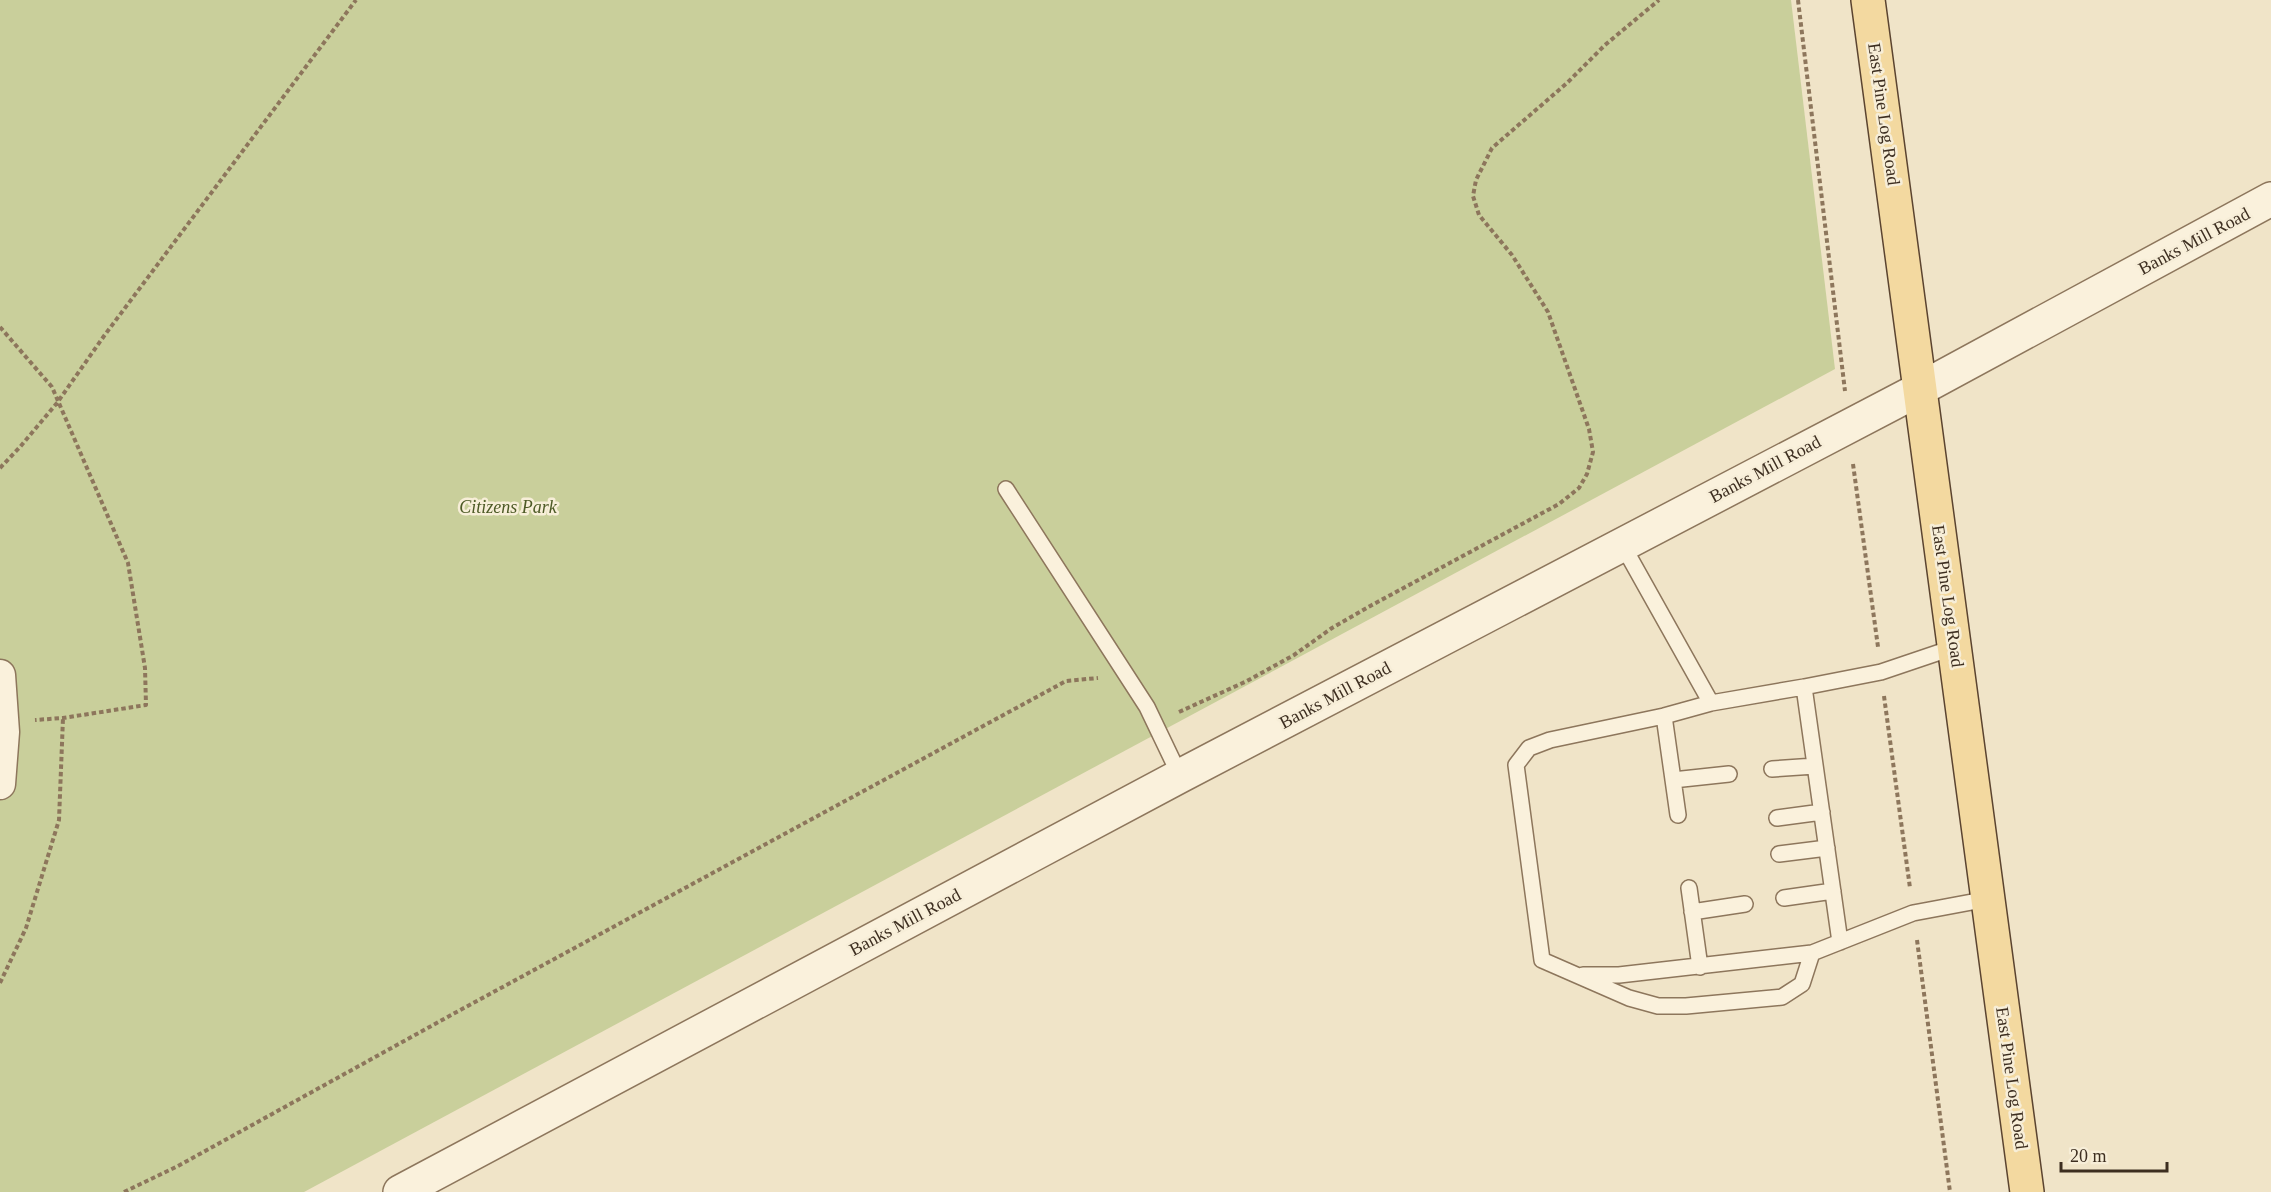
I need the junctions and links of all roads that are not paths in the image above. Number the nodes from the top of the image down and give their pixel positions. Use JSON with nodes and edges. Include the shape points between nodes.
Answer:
{"nodes":[{"id":1,"x":1868,"y":0,"type":"edge"},
{"id":2,"x":2271,"y":199,"type":"edge"},
{"id":3,"x":1920,"y":389,"type":"junction"},
{"id":4,"x":1006,"y":489,"type":"dead end"},
{"id":5,"x":1622,"y":544,"type":"junction"},
{"id":6,"x":1954,"y":647,"type":"junction"},
{"id":7,"x":0,"y":675,"type":"edge"},
{"id":8,"x":1804,"y":687,"type":"junction"},
{"id":9,"x":1711,"y":703,"type":"junction"},
{"id":10,"x":1664,"y":716,"type":"junction"},
{"id":11,"x":1815,"y":766,"type":"junction"},
{"id":12,"x":1772,"y":770,"type":"dead end"},
{"id":13,"x":1729,"y":774,"type":"dead end"},
{"id":14,"x":1180,"y":776,"type":"junction"},
{"id":15,"x":1673,"y":780,"type":"junction"},
{"id":16,"x":0,"y":784,"type":"edge"},
{"id":17,"x":1822,"y":812,"type":"junction"},
{"id":18,"x":1678,"y":815,"type":"dead end"},
{"id":19,"x":1777,"y":818,"type":"dead end"},
{"id":20,"x":1827,"y":848,"type":"junction"},
{"id":21,"x":1779,"y":854,"type":"dead end"},
{"id":22,"x":1689,"y":888,"type":"dead end"},
{"id":23,"x":1833,"y":891,"type":"junction"},
{"id":24,"x":1784,"y":898,"type":"dead end"},
{"id":25,"x":1988,"y":899,"type":"junction"},
{"id":26,"x":1745,"y":904,"type":"dead end"},
{"id":27,"x":1692,"y":912,"type":"junction"},
{"id":28,"x":1840,"y":942,"type":"junction"},
{"id":29,"x":1812,"y":953,"type":"junction"},
{"id":30,"x":1700,"y":967,"type":"junction"},
{"id":31,"x":1574,"y":975,"type":"junction"},
{"id":32,"x":400,"y":1192,"type":"edge"},
{"id":33,"x":2027,"y":1192,"type":"edge"}],
"edges":[{"from":1,"to":3,"type":"main road","name":"East Pine Log Road"},
{"from":2,"to":3,"type":"street","name":"Banks Mill Road"},
{"from":3,"to":5,"type":"street","name":"Banks Mill Road"},
{"from":3,"to":6,"type":"main road","name":"East Pine Log Road"},
{"from":4,"to":14,"type":"lane","via":[[1147,707]]},
{"from":5,"to":9,"type":"lane"},
{"from":5,"to":14,"type":"street","name":"Banks Mill Road"},
{"from":6,"to":8,"type":"lane","via":[[1881,672]]},
{"from":6,"to":25,"type":"main road","name":"East Pine Log Road"},
{"from":7,"to":16,"type":"street"},
{"from":8,"to":9,"type":"lane"},
{"from":8,"to":11,"type":"lane"},
{"from":9,"to":10,"type":"lane"},
{"from":10,"to":15,"type":"lane"},
{"from":10,"to":31,"type":"lane","via":[[1550,740],[1529,748],[1516,765],[1542,960]]},
{"from":11,"to":12,"type":"lane"},
{"from":11,"to":17,"type":"lane"},
{"from":13,"to":15,"type":"lane"},
{"from":14,"to":32,"type":"street","name":"Banks Mill Road"},
{"from":15,"to":18,"type":"lane"},
{"from":17,"to":19,"type":"lane"},
{"from":17,"to":20,"type":"lane"},
{"from":20,"to":21,"type":"lane"},
{"from":20,"to":23,"type":"lane"},
{"from":22,"to":27,"type":"lane"},
{"from":23,"to":24,"type":"lane"},
{"from":23,"to":28,"type":"lane"},
{"from":25,"to":28,"type":"lane","via":[[1913,913]]},
{"from":25,"to":33,"type":"main road","name":"East Pine Log Road"},
{"from":26,"to":27,"type":"lane"},
{"from":27,"to":30,"type":"lane"},
{"from":28,"to":29,"type":"lane"},
{"from":29,"to":30,"type":"lane"},
{"from":29,"to":31,"type":"lane","via":[[1802,984],[1782,997],[1744,1001],[1658,1006]]},
{"from":30,"to":31,"type":"lane"}]}
